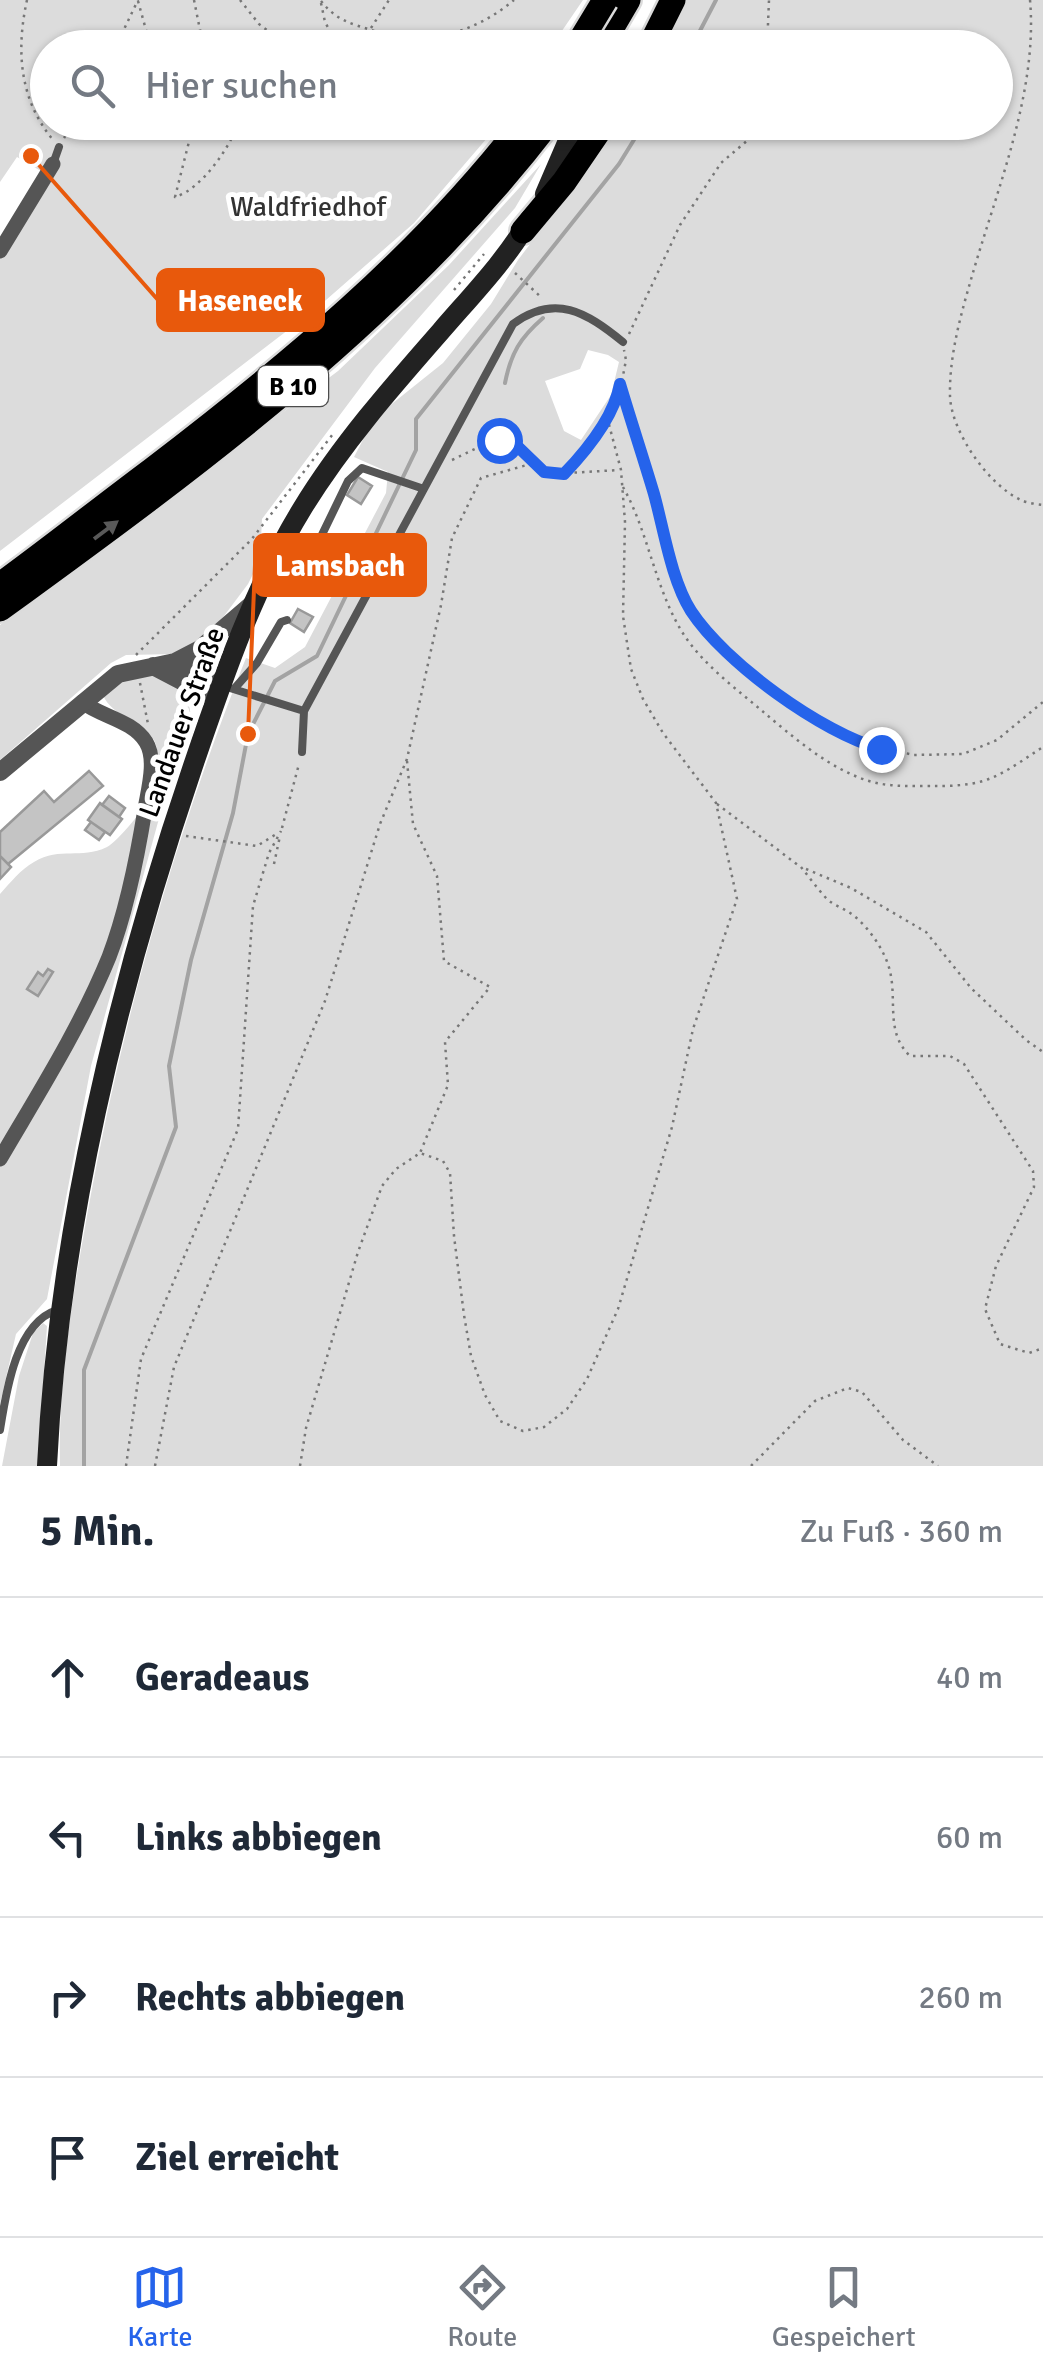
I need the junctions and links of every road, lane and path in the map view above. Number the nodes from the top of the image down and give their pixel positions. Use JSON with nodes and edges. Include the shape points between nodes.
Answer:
{"nodes":[{"id":1,"x":27,"y":0,"type":"edge"},
{"id":2,"x":194,"y":0,"type":"edge"},
{"id":3,"x":240,"y":0,"type":"edge"},
{"id":4,"x":320,"y":0,"type":"edge"},
{"id":5,"x":389,"y":0,"type":"edge"},
{"id":6,"x":514,"y":0,"type":"edge"},
{"id":7,"x":605,"y":0,"type":"edge"},
{"id":8,"x":628,"y":0,"type":"edge"},
{"id":9,"x":673,"y":0,"type":"edge"},
{"id":10,"x":769,"y":0,"type":"edge"},
{"id":11,"x":1030,"y":0,"type":"edge"},
{"id":12,"x":124,"y":30,"type":"edge"},
{"id":13,"x":146,"y":30,"type":"edge"},
{"id":14,"x":200,"y":30,"type":"edge"},
{"id":15,"x":267,"y":30,"type":"edge"},
{"id":16,"x":330,"y":30,"type":"edge"},
{"id":17,"x":370,"y":30,"type":"joint"},
{"id":18,"x":459,"y":30,"type":"edge"},
{"id":19,"x":596,"y":30,"type":"edge"},
{"id":20,"x":602,"y":30,"type":"edge"},
{"id":21,"x":658,"y":30,"type":"edge"},
{"id":22,"x":768,"y":30,"type":"edge"},
{"id":23,"x":30,"y":95,"type":"edge"},
{"id":24,"x":1013,"y":131,"type":"edge"},
{"id":25,"x":53,"y":140,"type":"edge"},
{"id":26,"x":63,"y":140,"type":"edge"},
{"id":27,"x":190,"y":140,"type":"edge"},
{"id":28,"x":231,"y":140,"type":"edge"},
{"id":29,"x":509,"y":140,"type":"edge"},
{"id":30,"x":535,"y":140,"type":"edge"},
{"id":31,"x":569,"y":140,"type":"edge"},
{"id":32,"x":593,"y":140,"type":"edge"},
{"id":33,"x":748,"y":140,"type":"edge"},
{"id":34,"x":1010,"y":140,"type":"edge"},
{"id":35,"x":59,"y":147,"type":"junction"},
{"id":36,"x":53,"y":164,"type":"joint"},
{"id":37,"x":523,"y":231,"type":"junction"},
{"id":38,"x":0,"y":251,"type":"edge"},
{"id":39,"x":515,"y":274,"type":"dead end"},
{"id":40,"x":550,"y":306,"type":"junction"},
{"id":41,"x":638,"y":317,"type":"dead end"},
{"id":42,"x":622,"y":342,"type":"dead end"},
{"id":43,"x":607,"y":417,"type":"junction"},
{"id":44,"x":534,"y":463,"type":"junction"},
{"id":45,"x":437,"y":467,"type":"junction"},
{"id":46,"x":621,"y":470,"type":"junction"},
{"id":47,"x":564,"y":474,"type":"junction"},
{"id":48,"x":622,"y":485,"type":"junction"},
{"id":49,"x":424,"y":489,"type":"junction"},
{"id":50,"x":1043,"y":505,"type":"edge"},
{"id":51,"x":317,"y":545,"type":"dead end"},
{"id":52,"x":0,"y":585,"type":"edge"},
{"id":53,"x":254,"y":601,"type":"junction"},
{"id":54,"x":0,"y":609,"type":"edge"},
{"id":55,"x":287,"y":620,"type":"dead end"},
{"id":56,"x":176,"y":662,"type":"junction"},
{"id":57,"x":145,"y":667,"type":"junction"},
{"id":58,"x":223,"y":689,"type":"junction"},
{"id":59,"x":82,"y":702,"type":"junction"},
{"id":60,"x":1043,"y":702,"type":"edge"},
{"id":61,"x":304,"y":711,"type":"junction"},
{"id":62,"x":148,"y":745,"type":"junction"},
{"id":63,"x":1043,"y":747,"type":"edge"},
{"id":64,"x":302,"y":752,"type":"joint"},
{"id":65,"x":407,"y":759,"type":"junction"},
{"id":66,"x":0,"y":772,"type":"edge"},
{"id":67,"x":716,"y":803,"type":"junction"},
{"id":68,"x":281,"y":831,"type":"junction"},
{"id":69,"x":195,"y":837,"type":"dead end"},
{"id":70,"x":274,"y":864,"type":"dead end"},
{"id":71,"x":801,"y":867,"type":"junction"},
{"id":72,"x":1043,"y":1052,"type":"edge"},
{"id":73,"x":420,"y":1152,"type":"junction"},
{"id":74,"x":0,"y":1159,"type":"edge"},
{"id":75,"x":61,"y":1309,"type":"junction"},
{"id":76,"x":1043,"y":1348,"type":"edge"},
{"id":77,"x":0,"y":1430,"type":"edge"},
{"id":78,"x":47,"y":1466,"type":"edge"},
{"id":79,"x":126,"y":1466,"type":"edge"},
{"id":80,"x":156,"y":1466,"type":"edge"},
{"id":81,"x":300,"y":1466,"type":"edge"},
{"id":82,"x":751,"y":1466,"type":"edge"},
{"id":83,"x":938,"y":1466,"type":"edge"}],
"edges":[{"from":1,"to":23,"type":"path","via":[[19,56]]},
{"from":2,"to":14,"type":"path"},
{"from":3,"to":15,"type":"path"},
{"from":4,"to":16,"type":"path"},
{"from":4,"to":17,"type":"path","via":[[333,17]]},
{"from":5,"to":17,"type":"path"},
{"from":6,"to":18,"type":"path"},
{"from":7,"to":19,"type":"highway","bridge":true},
{"from":8,"to":20,"type":"highway"},
{"from":9,"to":21,"type":"highway"},
{"from":10,"to":22,"type":"path"},
{"from":11,"to":24,"type":"path","via":[[1033,36]]},
{"from":12,"to":13,"type":"path","via":[[138,0]]},
{"from":25,"to":35,"type":"path"},
{"from":26,"to":35,"type":"path"},
{"from":27,"to":28,"type":"path","via":[[176,197],[191,189]]},
{"from":29,"to":52,"type":"highway","number":"B 10","via":[[435,228],[297,356]]},
{"from":54,"to":30,"type":"highway","number":"B 10","one_way":true,"via":[[302,379],[448,242]]},
{"from":31,"to":37,"type":"main road","name":"Landauer Straße"},
{"from":32,"to":37,"type":"highway"},
{"from":33,"to":41,"type":"path","via":[[721,163],[680,225]]},
{"from":34,"to":50,"type":"path","via":[[961,314],[950,399],[962,440],[988,474],[1020,500]]},
{"from":35,"to":36,"type":"lane"},
{"from":36,"to":38,"type":"street"},
{"from":37,"to":53,"type":"main road","name":"Landauer Straße","via":[[326,472]]},
{"from":39,"to":40,"type":"path"},
{"from":40,"to":42,"type":"lane","via":[[581,315]]},
{"from":40,"to":45,"type":"lane","via":[[514,324]]},
{"from":43,"to":46,"type":"path"},
{"from":43,"to":47,"type":"path"},
{"from":43,"to":60,"type":"path","via":[[620,384],[691,610],[742,666],[792,705],[856,742],[914,756],[963,754],[997,740]]},
{"from":44,"to":45,"type":"path","via":[[513,442],[499,440]]},
{"from":44,"to":47,"type":"path","via":[[544,472]]},
{"from":44,"to":65,"type":"path","via":[[481,478],[452,538]]},
{"from":45,"to":49,"type":"lane"},
{"from":46,"to":47,"type":"path"},
{"from":46,"to":48,"type":"path"},
{"from":48,"to":63,"type":"path","via":[[682,632],[732,685],[828,762],[867,781],[944,786],[981,782]]},
{"from":48,"to":67,"type":"path","via":[[623,616],[631,669],[664,734]]},
{"from":49,"to":51,"type":"lane","via":[[362,468],[348,480]]},
{"from":49,"to":61,"type":"lane"},
{"from":53,"to":56,"type":"street"},
{"from":53,"to":58,"type":"main road","name":"Landauer Straße"},
{"from":55,"to":58,"type":"lane","via":[[256,663]]},
{"from":56,"to":57,"type":"street"},
{"from":56,"to":58,"type":"street"},
{"from":57,"to":58,"type":"street"},
{"from":57,"to":59,"type":"street","via":[[118,674]]},
{"from":57,"to":62,"type":"path"},
{"from":58,"to":61,"type":"lane"},
{"from":58,"to":75,"type":"main road","name":"Landauer Straße","via":[[170,834],[122,1005]]},
{"from":59,"to":62,"type":"street"},
{"from":59,"to":66,"type":"street"},
{"from":61,"to":64,"type":"lane"},
{"from":62,"to":74,"type":"street","via":[[140,838],[108,957]]},
{"from":64,"to":68,"type":"path"},
{"from":65,"to":73,"type":"path","via":[[413,824],[437,876],[444,960],[490,987],[445,1042],[448,1085]]},
{"from":65,"to":80,"type":"path","via":[[325,1001],[174,1367]]},
{"from":67,"to":71,"type":"path"},
{"from":67,"to":73,"type":"path","via":[[737,899],[693,1029],[672,1127],[618,1309],[587,1379],[566,1410],[544,1427],[523,1431],[500,1421],[484,1396],[464,1315],[450,1172],[444,1160]]},
{"from":68,"to":69,"type":"path","via":[[257,846]]},
{"from":68,"to":70,"type":"path"},
{"from":68,"to":79,"type":"path","via":[[253,906],[238,1129],[141,1359]]},
{"from":71,"to":72,"type":"path","via":[[926,932],[972,988]]},
{"from":71,"to":76,"type":"path","via":[[829,901],[864,926],[887,962],[898,1044],[910,1056],[950,1056],[964,1064],[1033,1171],[1034,1187],[996,1266],[985,1309],[1000,1344],[1030,1353]]},
{"from":73,"to":81,"type":"path","via":[[382,1186]]},
{"from":75,"to":77,"type":"lane","via":[[40,1316],[25,1336]]},
{"from":75,"to":78,"type":"main road","name":"Landauer Straße"},
{"from":82,"to":83,"type":"path","via":[[816,1400],[848,1388],[862,1392],[903,1440]]}]}
